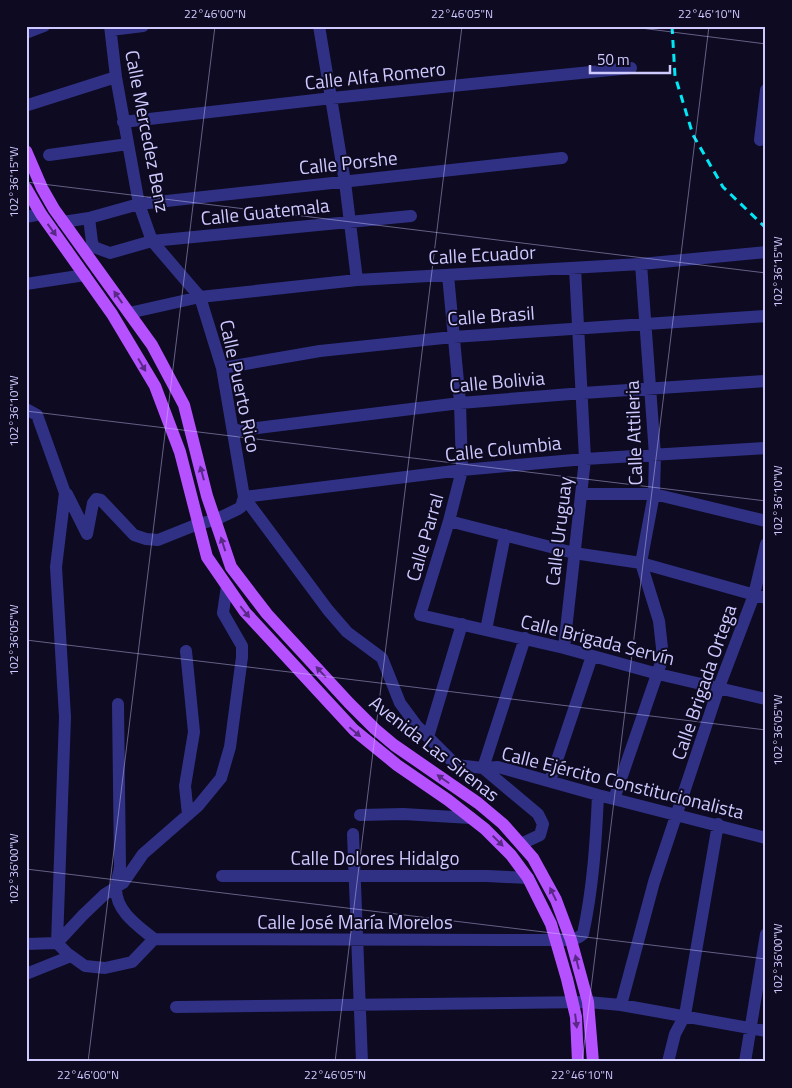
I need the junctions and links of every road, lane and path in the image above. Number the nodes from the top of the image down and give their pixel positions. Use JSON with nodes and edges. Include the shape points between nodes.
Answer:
{"nodes":[{"id":1,"x":44,"y":26,"type":"edge"},
{"id":2,"x":143,"y":26,"type":"edge"},
{"id":3,"x":319,"y":26,"type":"edge"},
{"id":4,"x":110,"y":28,"type":"edge"},
{"id":5,"x":26,"y":33,"type":"edge"},
{"id":6,"x":631,"y":68,"type":"dead end"},
{"id":7,"x":116,"y":77,"type":"junction"},
{"id":8,"x":766,"y":90,"type":"edge"},
{"id":9,"x":332,"y":98,"type":"junction"},
{"id":10,"x":28,"y":105,"type":"dead end"},
{"id":11,"x":124,"y":122,"type":"junction"},
{"id":12,"x":760,"y":140,"type":"dead end"},
{"id":13,"x":128,"y":144,"type":"junction"},
{"id":14,"x":26,"y":151,"type":"edge"},
{"id":15,"x":49,"y":155,"type":"dead end"},
{"id":16,"x":562,"y":158,"type":"dead end"},
{"id":17,"x":345,"y":182,"type":"junction"},
{"id":18,"x":26,"y":188,"type":"edge"},
{"id":19,"x":139,"y":204,"type":"junction"},
{"id":20,"x":41,"y":214,"type":"junction"},
{"id":21,"x":411,"y":216,"type":"dead end"},
{"id":22,"x":26,"y":217,"type":"edge"},
{"id":23,"x":89,"y":218,"type":"junction"},
{"id":24,"x":351,"y":221,"type":"junction"},
{"id":25,"x":63,"y":222,"type":"junction"},
{"id":26,"x":152,"y":241,"type":"junction"},
{"id":27,"x":90,"y":249,"type":"junction"},
{"id":28,"x":766,"y":252,"type":"edge"},
{"id":29,"x":641,"y":264,"type":"junction"},
{"id":30,"x":575,"y":268,"type":"junction"},
{"id":31,"x":85,"y":274,"type":"junction"},
{"id":32,"x":448,"y":275,"type":"junction"},
{"id":33,"x":357,"y":280,"type":"junction"},
{"id":34,"x":26,"y":284,"type":"edge"},
{"id":35,"x":200,"y":297,"type":"junction"},
{"id":36,"x":129,"y":313,"type":"junction"},
{"id":37,"x":766,"y":316,"type":"edge"},
{"id":38,"x":645,"y":323,"type":"junction"},
{"id":39,"x":578,"y":328,"type":"junction"},
{"id":40,"x":453,"y":337,"type":"junction"},
{"id":41,"x":222,"y":368,"type":"junction"},
{"id":42,"x":766,"y":382,"type":"edge"},
{"id":43,"x":650,"y":389,"type":"junction"},
{"id":44,"x":582,"y":392,"type":"junction"},
{"id":45,"x":460,"y":403,"type":"junction"},
{"id":46,"x":26,"y":409,"type":"edge"},
{"id":47,"x":233,"y":431,"type":"junction"},
{"id":48,"x":766,"y":448,"type":"edge"},
{"id":49,"x":655,"y":455,"type":"junction"},
{"id":50,"x":586,"y":459,"type":"junction"},
{"id":51,"x":462,"y":470,"type":"junction"},
{"id":52,"x":65,"y":493,"type":"junction"},
{"id":53,"x":582,"y":494,"type":"junction"},
{"id":54,"x":654,"y":494,"type":"junction"},
{"id":55,"x":244,"y":497,"type":"junction"},
{"id":56,"x":215,"y":520,"type":"junction"},
{"id":57,"x":449,"y":521,"type":"junction"},
{"id":58,"x":766,"y":521,"type":"edge"},
{"id":59,"x":198,"y":524,"type":"junction"},
{"id":60,"x":505,"y":535,"type":"junction"},
{"id":61,"x":766,"y":544,"type":"edge"},
{"id":62,"x":574,"y":553,"type":"junction"},
{"id":63,"x":640,"y":563,"type":"junction"},
{"id":64,"x":227,"y":586,"type":"junction"},
{"id":65,"x":760,"y":596,"type":"edge"},
{"id":66,"x":420,"y":615,"type":"joint"},
{"id":67,"x":462,"y":624,"type":"junction"},
{"id":68,"x":486,"y":630,"type":"junction"},
{"id":69,"x":525,"y":638,"type":"junction"},
{"id":70,"x":564,"y":648,"type":"junction"},
{"id":71,"x":186,"y":651,"type":"dead end"},
{"id":72,"x":592,"y":656,"type":"junction"},
{"id":73,"x":658,"y":674,"type":"junction"},
{"id":74,"x":719,"y":687,"type":"junction"},
{"id":75,"x":766,"y":699,"type":"edge"},
{"id":76,"x":118,"y":704,"type":"dead end"},
{"id":77,"x":428,"y":737,"type":"junction"},
{"id":78,"x":482,"y":768,"type":"junction"},
{"id":79,"x":550,"y":781,"type":"junction"},
{"id":80,"x":598,"y":795,"type":"junction"},
{"id":81,"x":614,"y":799,"type":"junction"},
{"id":82,"x":188,"y":814,"type":"junction"},
{"id":83,"x":678,"y":814,"type":"junction"},
{"id":84,"x":360,"y":815,"type":"dead end"},
{"id":85,"x":472,"y":818,"type":"junction"},
{"id":86,"x":718,"y":824,"type":"junction"},
{"id":87,"x":353,"y":834,"type":"dead end"},
{"id":88,"x":766,"y":838,"type":"edge"},
{"id":89,"x":521,"y":844,"type":"junction"},
{"id":90,"x":354,"y":875,"type":"junction"},
{"id":91,"x":222,"y":876,"type":"dead end"},
{"id":92,"x":528,"y":878,"type":"junction"},
{"id":93,"x":116,"y":888,"type":"junction"},
{"id":94,"x":766,"y":934,"type":"edge"},
{"id":95,"x":357,"y":939,"type":"junction"},
{"id":96,"x":154,"y":940,"type":"junction"},
{"id":97,"x":556,"y":940,"type":"junction"},
{"id":98,"x":571,"y":940,"type":"junction"},
{"id":99,"x":57,"y":943,"type":"junction"},
{"id":100,"x":26,"y":944,"type":"edge"},
{"id":101,"x":71,"y":956,"type":"junction"},
{"id":102,"x":26,"y":974,"type":"edge"},
{"id":103,"x":573,"y":1002,"type":"junction"},
{"id":104,"x":588,"y":1002,"type":"junction"},
{"id":105,"x":621,"y":1005,"type":"junction"},
{"id":106,"x":360,"y":1006,"type":"junction"},
{"id":107,"x":176,"y":1007,"type":"dead end"},
{"id":108,"x":685,"y":1015,"type":"junction"},
{"id":109,"x":751,"y":1028,"type":"junction"},
{"id":110,"x":766,"y":1031,"type":"edge"},
{"id":111,"x":362,"y":1062,"type":"edge"},
{"id":112,"x":578,"y":1062,"type":"edge"},
{"id":113,"x":593,"y":1062,"type":"edge"},
{"id":114,"x":668,"y":1062,"type":"edge"},
{"id":115,"x":745,"y":1062,"type":"edge"}],
"edges":[{"from":1,"to":5,"type":"street"},
{"from":2,"to":4,"type":"street"},
{"from":3,"to":9,"type":"street"},
{"from":4,"to":7,"type":"street","name":"Calle Mercedez Benz"},
{"from":6,"to":9,"type":"street","name":"Calle Alfa Romero"},
{"from":7,"to":10,"type":"street"},
{"from":7,"to":11,"type":"street","name":"Calle Mercedez Benz"},
{"from":8,"to":12,"type":"street"},
{"from":9,"to":11,"type":"street","name":"Calle Alfa Romero"},
{"from":9,"to":17,"type":"street"},
{"from":11,"to":13,"type":"street","name":"Calle Mercedez Benz"},
{"from":13,"to":15,"type":"street"},
{"from":13,"to":19,"type":"street","name":"Calle Mercedez Benz"},
{"from":14,"to":25,"type":"main road","name":"Avenida Las Sirenas","via":[[42,188]]},
{"from":16,"to":17,"type":"street","name":"Calle Porshe"},
{"from":17,"to":19,"type":"street","name":"Calle Porshe"},
{"from":17,"to":24,"type":"street"},
{"from":18,"to":20,"type":"main road","name":"Avenida Las Sirenas"},
{"from":19,"to":23,"type":"street","name":"Calle Porshe"},
{"from":19,"to":26,"type":"street","name":"Calle Mercedez Benz"},
{"from":20,"to":22,"type":"street"},
{"from":20,"to":31,"type":"main road","name":"Avenida Las Sirenas","one_way":true},
{"from":21,"to":24,"type":"street","name":"Calle Guatemala"},
{"from":23,"to":25,"type":"street","name":"Calle Porshe"},
{"from":23,"to":27,"type":"street"},
{"from":24,"to":26,"type":"street","name":"Calle Guatemala"},
{"from":24,"to":33,"type":"street"},
{"from":25,"to":27,"type":"main road","name":"Avenida Las Sirenas"},
{"from":26,"to":27,"type":"street","name":"Calle Guatemala","via":[[110,253]]},
{"from":26,"to":35,"type":"street","name":"Calle Puerto Rico"},
{"from":36,"to":27,"type":"main road","name":"Avenida Las Sirenas","one_way":true},
{"from":28,"to":29,"type":"street","name":"Calle Ecuador"},
{"from":29,"to":30,"type":"street","name":"Calle Ecuador"},
{"from":29,"to":38,"type":"street","name":"Calle Attileria"},
{"from":30,"to":32,"type":"street","name":"Calle Ecuador"},
{"from":30,"to":39,"type":"street","name":"Calle Uruguay"},
{"from":31,"to":34,"type":"street"},
{"from":31,"to":59,"type":"main road","name":"Avenida Las Sirenas","one_way":true,"via":[[156,386],[180,452]]},
{"from":32,"to":33,"type":"street","name":"Calle Ecuador"},
{"from":32,"to":40,"type":"street","name":"Calle Parral"},
{"from":33,"to":35,"type":"street","name":"Calle Ecuador"},
{"from":35,"to":36,"type":"street","name":"Calle Ecuador"},
{"from":35,"to":41,"type":"street","name":"Calle Puerto Rico"},
{"from":56,"to":36,"type":"main road","name":"Avenida Las Sirenas","one_way":true,"via":[[184,405],[152,345]]},
{"from":37,"to":38,"type":"street","name":"Calle Brasil"},
{"from":38,"to":39,"type":"street","name":"Calle Brasil"},
{"from":38,"to":43,"type":"street","name":"Calle Attileria"},
{"from":39,"to":40,"type":"street","name":"Calle Brasil"},
{"from":39,"to":44,"type":"street","name":"Calle Uruguay"},
{"from":40,"to":41,"type":"street","name":"Calle Brasil","via":[[320,351]]},
{"from":40,"to":45,"type":"street","name":"Calle Parral"},
{"from":41,"to":47,"type":"street","name":"Calle Puerto Rico"},
{"from":42,"to":43,"type":"street","name":"Calle Bolivia"},
{"from":43,"to":44,"type":"street","name":"Calle Bolivia"},
{"from":43,"to":49,"type":"street","name":"Calle Attileria"},
{"from":44,"to":45,"type":"street","name":"Calle Bolivia"},
{"from":44,"to":50,"type":"street","name":"Calle Uruguay"},
{"from":45,"to":47,"type":"street","name":"Calle Bolivia"},
{"from":45,"to":51,"type":"street","name":"Calle Parral"},
{"from":46,"to":52,"type":"street","via":[[37,415]]},
{"from":47,"to":55,"type":"street","name":"Calle Puerto Rico"},
{"from":48,"to":49,"type":"street","name":"Calle Columbia"},
{"from":49,"to":50,"type":"street","name":"Calle Columbia"},
{"from":49,"to":54,"type":"street","name":"Calle Attileria"},
{"from":50,"to":51,"type":"street","name":"Calle Columbia"},
{"from":50,"to":53,"type":"street","name":"Calle Uruguay"},
{"from":51,"to":55,"type":"street","name":"Calle Columbia"},
{"from":51,"to":57,"type":"street","name":"Calle Parral"},
{"from":52,"to":59,"type":"street","via":[[87,534],[96,499],[101,500],[134,535],[146,539],[158,540]]},
{"from":52,"to":99,"type":"street","via":[[56,567],[65,717]]},
{"from":53,"to":54,"type":"street"},
{"from":53,"to":62,"type":"street","name":"Calle Uruguay"},
{"from":54,"to":58,"type":"street"},
{"from":54,"to":63,"type":"street","name":"Calle Attileria"},
{"from":55,"to":56,"type":"street","via":[[241,507]]},
{"from":55,"to":77,"type":"street","name":"Calle Ejército Constitucionalista","via":[[334,617],[347,632],[382,658],[400,703]]},
{"from":56,"to":59,"type":"street"},
{"from":89,"to":56,"type":"main road","name":"Avenida Las Sirenas","one_way":true,"via":[[478,803],[394,745],[349,703],[267,614],[231,567]]},
{"from":57,"to":60,"type":"street"},
{"from":57,"to":66,"type":"street","name":"Calle Parral"},
{"from":59,"to":64,"type":"main road","name":"Avenida Las Sirenas","via":[[207,557]]},
{"from":60,"to":62,"type":"street"},
{"from":60,"to":68,"type":"street"},
{"from":61,"to":65,"type":"street","name":"Calle Brigada Ortega"},
{"from":62,"to":63,"type":"street"},
{"from":62,"to":70,"type":"street","name":"Calle Uruguay"},
{"from":63,"to":65,"type":"street"},
{"from":63,"to":73,"type":"street","name":"Calle Attileria","via":[[659,622],[663,657]]},
{"from":64,"to":82,"type":"street","via":[[223,613],[242,646],[230,747],[221,778]]},
{"from":64,"to":85,"type":"main road","name":"Avenida Las Sirenas","one_way":true,"via":[[245,612],[341,719],[397,765]]},
{"from":65,"to":74,"type":"street","name":"Calle Brigada Ortega"},
{"from":66,"to":67,"type":"street","name":"Calle Brigada Servín"},
{"from":67,"to":68,"type":"street","name":"Calle Brigada Servín"},
{"from":67,"to":77,"type":"street"},
{"from":68,"to":69,"type":"street","name":"Calle Brigada Servín"},
{"from":69,"to":70,"type":"street","name":"Calle Brigada Servín"},
{"from":69,"to":78,"type":"street"},
{"from":70,"to":72,"type":"street","name":"Calle Brigada Servín"},
{"from":71,"to":82,"type":"street","via":[[194,732],[185,786]]},
{"from":72,"to":73,"type":"street","name":"Calle Brigada Servín"},
{"from":72,"to":79,"type":"street"},
{"from":73,"to":74,"type":"street","name":"Calle Brigada Servín"},
{"from":73,"to":81,"type":"street","name":"Calle Attileria"},
{"from":74,"to":75,"type":"street","name":"Calle Brigada Servín"},
{"from":74,"to":83,"type":"street","name":"Calle Brigada Ortega"},
{"from":76,"to":93,"type":"street","via":[[120,867]]},
{"from":77,"to":78,"type":"street","name":"Calle Ejército Constitucionalista","via":[[456,765]]},
{"from":78,"to":79,"type":"street","name":"Calle Ejército Constitucionalista","via":[[498,766]]},
{"from":78,"to":89,"type":"street","via":[[538,814],[542,824],[540,835]]},
{"from":79,"to":80,"type":"street","name":"Calle Ejército Constitucionalista"},
{"from":80,"to":81,"type":"street","name":"Calle Ejército Constitucionalista"},
{"from":80,"to":98,"type":"street","via":[[590,904],[583,934]]},
{"from":81,"to":83,"type":"street","name":"Calle Ejército Constitucionalista"},
{"from":82,"to":93,"type":"street","via":[[143,854]]},
{"from":83,"to":86,"type":"street","name":"Calle Ejército Constitucionalista"},
{"from":83,"to":105,"type":"street","name":"Calle Brigada Ortega","via":[[654,882]]},
{"from":84,"to":85,"type":"street"},
{"from":85,"to":92,"type":"main road","name":"Avenida Las Sirenas","one_way":true,"via":[[506,850]]},
{"from":86,"to":88,"type":"street","name":"Calle Ejército Constitucionalista"},
{"from":86,"to":108,"type":"street"},
{"from":87,"to":90,"type":"street"},
{"from":98,"to":89,"type":"main road","name":"Avenida Las Sirenas","one_way":true,"via":[[544,877]]},
{"from":90,"to":91,"type":"street","name":"Calle Dolores Hidalgo"},
{"from":90,"to":92,"type":"street","name":"Calle Dolores Hidalgo"},
{"from":90,"to":95,"type":"street"},
{"from":92,"to":97,"type":"main road","name":"Avenida Las Sirenas"},
{"from":93,"to":96,"type":"street","via":[[118,901],[129,918]]},
{"from":93,"to":99,"type":"street","via":[[105,894]]},
{"from":94,"to":109,"type":"street"},
{"from":95,"to":96,"type":"street","name":"Calle José María Morelos"},
{"from":95,"to":97,"type":"street","name":"Calle José María Morelos"},
{"from":95,"to":106,"type":"street"},
{"from":96,"to":101,"type":"street","via":[[132,962],[104,968],[85,966]]},
{"from":97,"to":98,"type":"street","name":"Calle José María Morelos"},
{"from":97,"to":103,"type":"main road","name":"Avenida Las Sirenas"},
{"from":104,"to":98,"type":"main road","name":"Avenida Las Sirenas","one_way":true},
{"from":99,"to":100,"type":"street"},
{"from":99,"to":101,"type":"street"},
{"from":101,"to":102,"type":"street"},
{"from":103,"to":104,"type":"street"},
{"from":103,"to":106,"type":"street"},
{"from":103,"to":112,"type":"main road","name":"Avenida Las Sirenas","one_way":true},
{"from":104,"to":105,"type":"street"},
{"from":104,"to":113,"type":"main road","name":"Avenida Las Sirenas"},
{"from":105,"to":108,"type":"street"},
{"from":106,"to":107,"type":"street"},
{"from":106,"to":111,"type":"street"},
{"from":108,"to":109,"type":"street"},
{"from":108,"to":114,"type":"street","via":[[675,1034]]},
{"from":109,"to":110,"type":"street"},
{"from":109,"to":115,"type":"street"}]}
